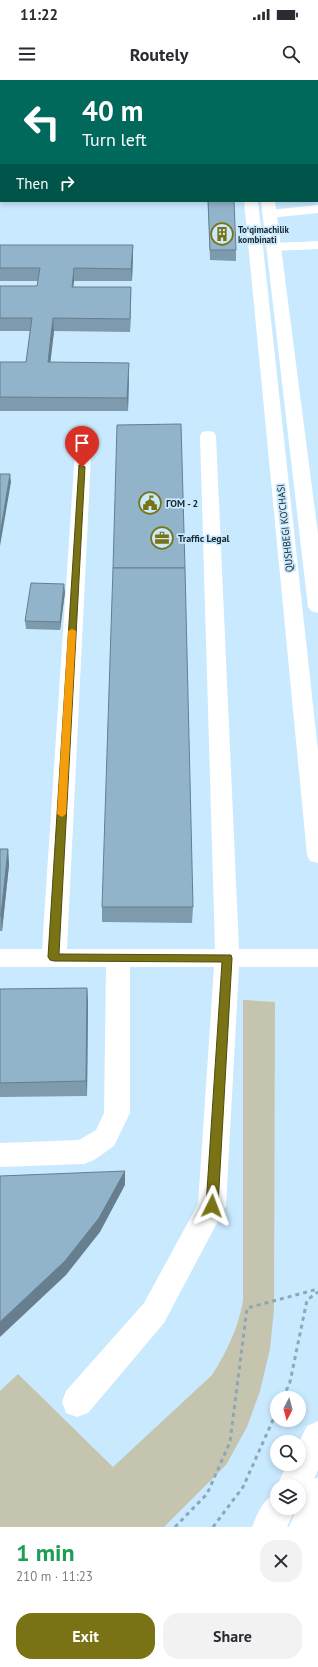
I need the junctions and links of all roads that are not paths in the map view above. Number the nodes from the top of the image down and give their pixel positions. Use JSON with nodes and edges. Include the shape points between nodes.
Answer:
{"nodes":[{"id":1,"x":251,"y":202,"type":"edge"},
{"id":2,"x":269,"y":207,"type":"edge"},
{"id":3,"x":318,"y":209,"type":"edge"},
{"id":4,"x":318,"y":245,"type":"edge"},
{"id":5,"x":274,"y":247,"type":"junction"},
{"id":6,"x":84,"y":435,"type":"dead end"},
{"id":7,"x":208,"y":436,"type":"dead end"},
{"id":8,"x":317,"y":596,"type":"edge"},
{"id":9,"x":318,"y":855,"type":"edge"},
{"id":10,"x":54,"y":957,"type":"junction"},
{"id":11,"x":0,"y":958,"type":"edge"},
{"id":12,"x":118,"y":958,"type":"junction"},
{"id":13,"x":227,"y":958,"type":"junction"},
{"id":14,"x":318,"y":958,"type":"edge"},
{"id":15,"x":0,"y":1155,"type":"edge"},
{"id":16,"x":77,"y":1402,"type":"dead end"},
{"id":17,"x":318,"y":1438,"type":"edge"},
{"id":18,"x":297,"y":1479,"type":"edge"},
{"id":19,"x":318,"y":1493,"type":"edge"},
{"id":20,"x":276,"y":1515,"type":"edge"},
{"id":21,"x":268,"y":1527,"type":"edge"},
{"id":22,"x":304,"y":1527,"type":"edge"}],
"edges":[{"from":1,"to":9,"type":"main road","name":"QUSHBEGI KO'CHASI"},
{"from":2,"to":3,"type":"main road"},
{"from":2,"to":5,"type":"main road"},
{"from":4,"to":5,"type":"main road"},
{"from":5,"to":8,"type":"main road"},
{"from":6,"to":10,"type":"main road"},
{"from":7,"to":13,"type":"main road"},
{"from":10,"to":11,"type":"main road"},
{"from":10,"to":12,"type":"main road"},
{"from":12,"to":13,"type":"main road"},
{"from":12,"to":15,"type":"main road","via":[[117,1113],[105,1138],[84,1152]]},
{"from":13,"to":14,"type":"main road"},
{"from":13,"to":16,"type":"main road","via":[[212,1206],[154,1313]]},
{"from":17,"to":18,"type":"main road"},
{"from":19,"to":22,"type":"main road"},
{"from":20,"to":21,"type":"main road"}]}
